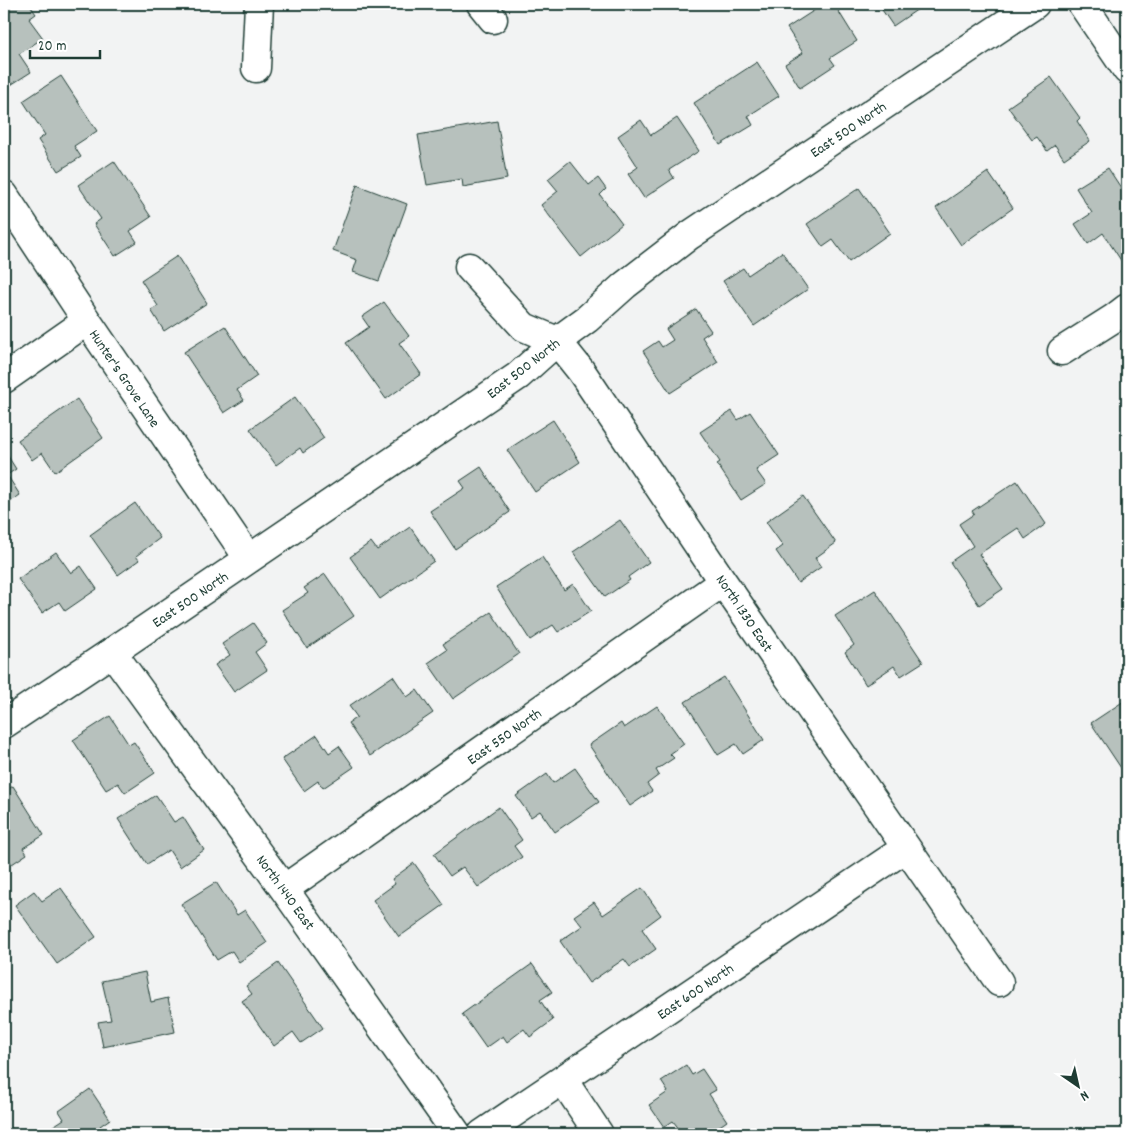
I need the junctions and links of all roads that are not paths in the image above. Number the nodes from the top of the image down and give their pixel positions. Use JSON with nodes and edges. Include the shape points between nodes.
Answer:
{"nodes":[{"id":1,"x":259,"y":4,"type":"edge"},
{"id":2,"x":1034,"y":4,"type":"edge"},
{"id":3,"x":1082,"y":4,"type":"edge"},
{"id":4,"x":256,"y":68,"type":"dead end"},
{"id":5,"x":1127,"y":70,"type":"edge"},
{"id":6,"x":4,"y":195,"type":"edge"},
{"id":7,"x":469,"y":267,"type":"dead end"},
{"id":8,"x":1127,"y":308,"type":"edge"},
{"id":9,"x":87,"y":321,"type":"junction"},
{"id":10,"x":557,"y":341,"type":"junction"},
{"id":11,"x":1062,"y":350,"type":"dead end"},
{"id":12,"x":4,"y":379,"type":"edge"},
{"id":13,"x":249,"y":559,"type":"junction"},
{"id":14,"x":723,"y":582,"type":"junction"},
{"id":15,"x":112,"y":652,"type":"junction"},
{"id":16,"x":4,"y":724,"type":"edge"},
{"id":17,"x":906,"y":848,"type":"junction"},
{"id":18,"x":284,"y":889,"type":"junction"},
{"id":19,"x":999,"y":982,"type":"dead end"},
{"id":20,"x":563,"y":1080,"type":"junction"},
{"id":21,"x":457,"y":1134,"type":"edge"},
{"id":22,"x":482,"y":1134,"type":"edge"},
{"id":23,"x":599,"y":1134,"type":"edge"}],
"edges":[{"from":1,"to":4,"type":"street"},
{"from":2,"to":10,"type":"street","name":"East 500 North","via":[[690,235]]},
{"from":3,"to":5,"type":"street"},
{"from":6,"to":9,"type":"street","name":"Hunter's Grove Lane"},
{"from":7,"to":10,"type":"street","name":"North 1330 East","via":[[524,327]]},
{"from":8,"to":11,"type":"street"},
{"from":9,"to":12,"type":"street"},
{"from":9,"to":13,"type":"street","name":"Hunter's Grove Lane"},
{"from":10,"to":13,"type":"street","name":"East 500 North","via":[[518,376]]},
{"from":10,"to":14,"type":"street","name":"North 1330 East","via":[[581,371]]},
{"from":13,"to":15,"type":"street","name":"East 500 North"},
{"from":14,"to":17,"type":"street","name":"North 1330 East"},
{"from":14,"to":18,"type":"street","name":"East 550 North"},
{"from":15,"to":16,"type":"street","name":"East 500 North"},
{"from":15,"to":18,"type":"street","name":"North 1440 East"},
{"from":17,"to":19,"type":"street","name":"North 1330 East"},
{"from":17,"to":20,"type":"street","name":"East 600 North"},
{"from":18,"to":21,"type":"street","name":"North 1440 East"},
{"from":20,"to":22,"type":"street","name":"East 600 North"},
{"from":20,"to":23,"type":"street"}]}
